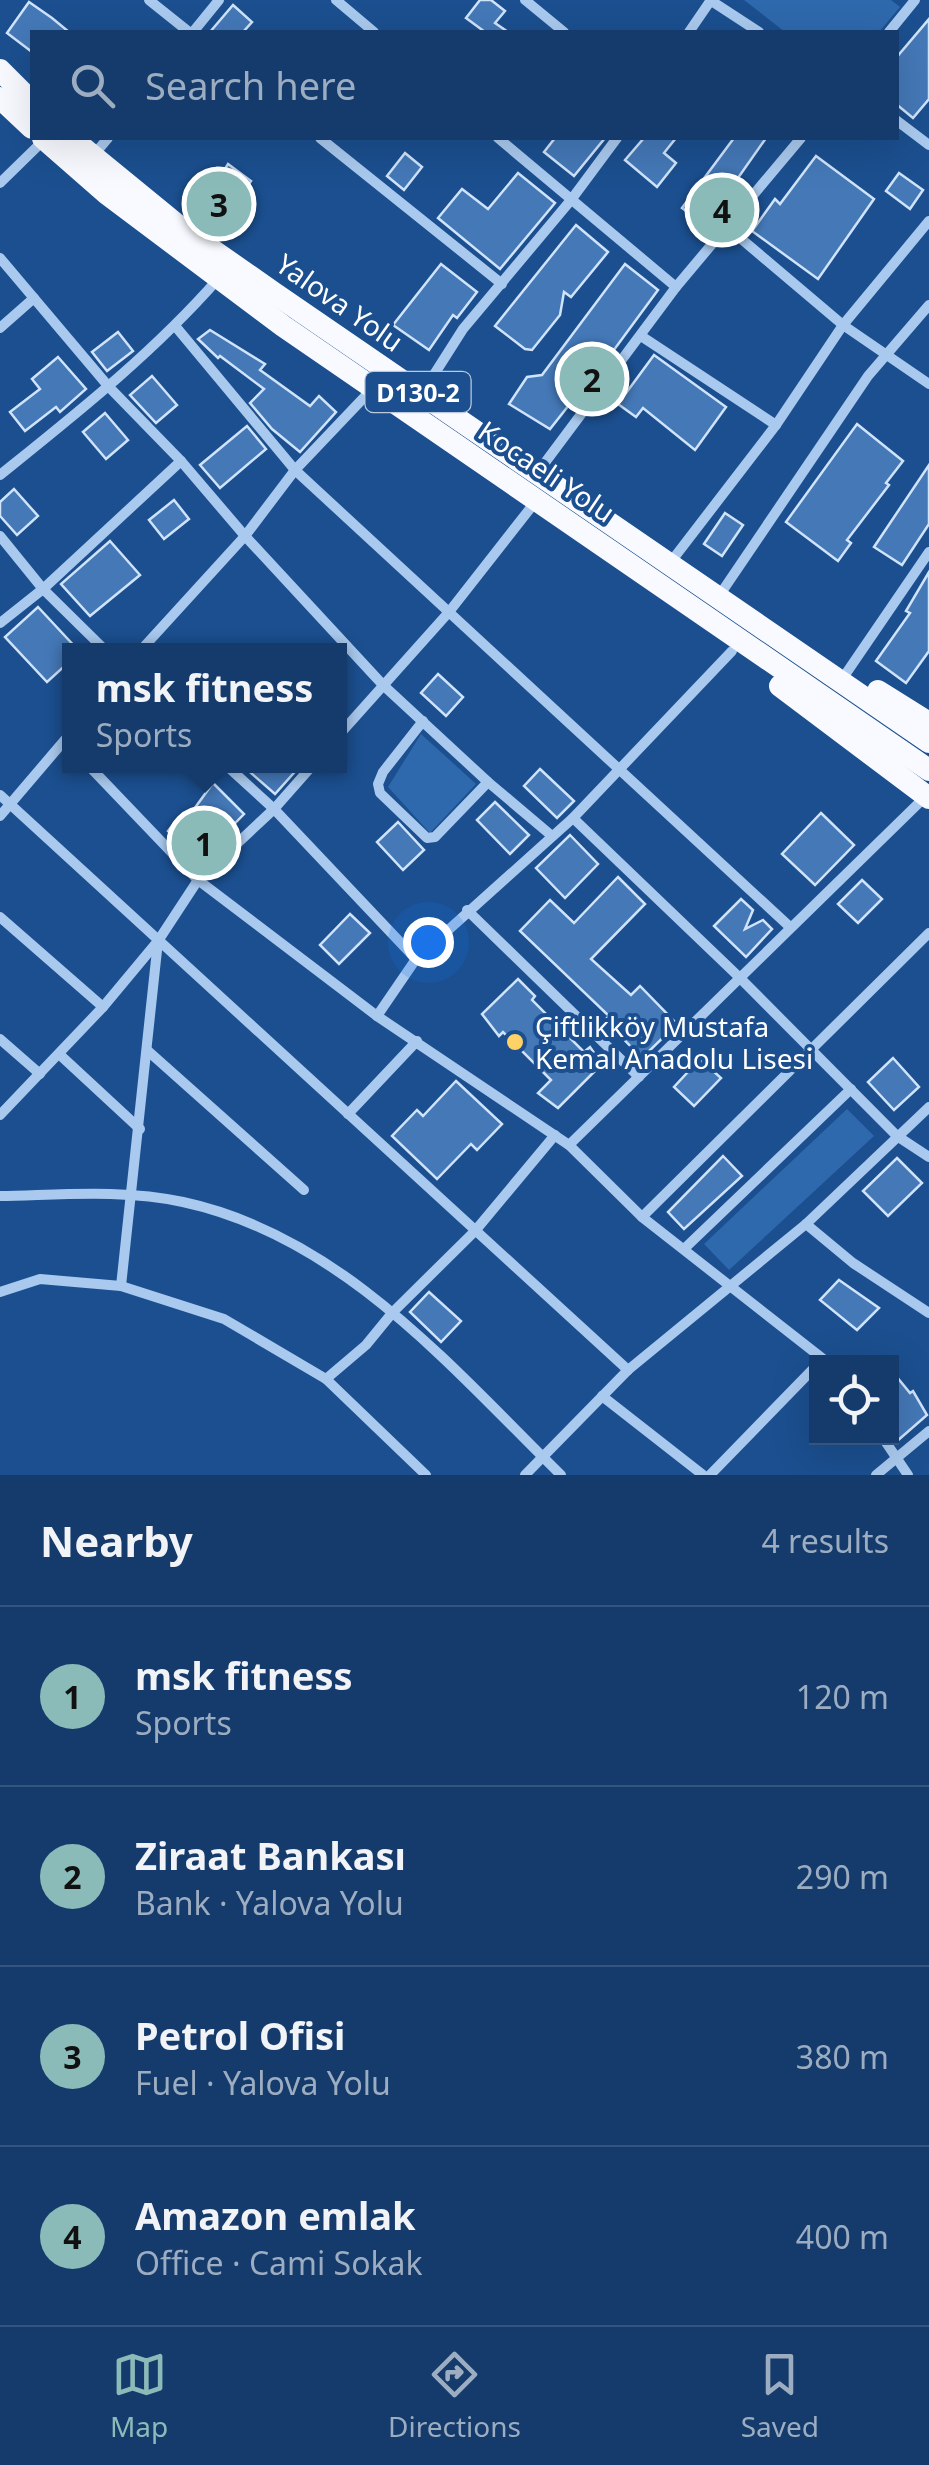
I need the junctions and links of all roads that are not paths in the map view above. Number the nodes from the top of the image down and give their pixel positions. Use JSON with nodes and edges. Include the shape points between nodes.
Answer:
{"nodes":[{"id":1,"x":149,"y":0,"type":"edge"},
{"id":2,"x":220,"y":0,"type":"edge"},
{"id":3,"x":336,"y":0,"type":"edge"},
{"id":4,"x":525,"y":0,"type":"edge"},
{"id":5,"x":711,"y":0,"type":"edge"},
{"id":6,"x":914,"y":0,"type":"edge"},
{"id":7,"x":188,"y":30,"type":"edge"},
{"id":8,"x":193,"y":30,"type":"edge"},
{"id":9,"x":372,"y":30,"type":"edge"},
{"id":10,"x":562,"y":30,"type":"edge"},
{"id":11,"x":691,"y":30,"type":"edge"},
{"id":12,"x":755,"y":30,"type":"edge"},
{"id":13,"x":891,"y":30,"type":"edge"},
{"id":14,"x":0,"y":70,"type":"edge"},
{"id":15,"x":0,"y":98,"type":"edge"},
{"id":16,"x":30,"y":100,"type":"edge"},
{"id":17,"x":899,"y":122,"type":"edge"},
{"id":18,"x":30,"y":126,"type":"edge"},
{"id":19,"x":36,"y":140,"type":"edge"},
{"id":20,"x":46,"y":140,"type":"edge"},
{"id":21,"x":73,"y":140,"type":"edge"},
{"id":22,"x":106,"y":140,"type":"edge"},
{"id":23,"x":322,"y":140,"type":"edge"},
{"id":24,"x":500,"y":140,"type":"edge"},
{"id":25,"x":616,"y":140,"type":"edge"},
{"id":26,"x":800,"y":140,"type":"edge"},
{"id":27,"x":929,"y":145,"type":"edge"},
{"id":28,"x":92,"y":157,"type":"junction"},
{"id":29,"x":0,"y":183,"type":"edge"},
{"id":30,"x":571,"y":200,"type":"junction"},
{"id":31,"x":929,"y":221,"type":"edge"},
{"id":32,"x":726,"y":226,"type":"junction"},
{"id":33,"x":0,"y":258,"type":"edge"},
{"id":34,"x":218,"y":279,"type":"junction"},
{"id":35,"x":502,"y":284,"type":"junction"},
{"id":36,"x":676,"y":287,"type":"junction"},
{"id":37,"x":34,"y":298,"type":"junction"},
{"id":38,"x":929,"y":306,"type":"edge"},
{"id":39,"x":844,"y":324,"type":"junction"},
{"id":40,"x":176,"y":327,"type":"junction"},
{"id":41,"x":0,"y":328,"type":"edge"},
{"id":42,"x":642,"y":336,"type":"junction"},
{"id":43,"x":886,"y":354,"type":"junction"},
{"id":44,"x":929,"y":384,"type":"edge"},
{"id":45,"x":109,"y":387,"type":"junction"},
{"id":46,"x":374,"y":388,"type":"junction"},
{"id":47,"x":421,"y":395,"type":"junction"},
{"id":48,"x":776,"y":425,"type":"junction"},
{"id":49,"x":181,"y":461,"type":"junction"},
{"id":50,"x":296,"y":470,"type":"junction"},
{"id":51,"x":538,"y":472,"type":"junction"},
{"id":52,"x":0,"y":474,"type":"edge"},
{"id":53,"x":537,"y":501,"type":"junction"},
{"id":54,"x":0,"y":536,"type":"edge"},
{"id":55,"x":245,"y":536,"type":"junction"},
{"id":56,"x":929,"y":552,"type":"edge"},
{"id":57,"x":669,"y":564,"type":"junction"},
{"id":58,"x":634,"y":567,"type":"junction"},
{"id":59,"x":44,"y":589,"type":"junction"},
{"id":60,"x":717,"y":600,"type":"junction"},
{"id":61,"x":449,"y":612,"type":"junction"},
{"id":62,"x":0,"y":623,"type":"edge"},
{"id":63,"x":773,"y":636,"type":"junction"},
{"id":64,"x":98,"y":643,"type":"edge"},
{"id":65,"x":147,"y":643,"type":"edge"},
{"id":66,"x":345,"y":643,"type":"edge"},
{"id":67,"x":347,"y":645,"type":"edge"},
{"id":68,"x":732,"y":651,"type":"junction"},
{"id":69,"x":847,"y":672,"type":"junction"},
{"id":70,"x":384,"y":685,"type":"junction"},
{"id":71,"x":423,"y":721,"type":"junction"},
{"id":72,"x":929,"y":723,"type":"edge"},
{"id":73,"x":347,"y":726,"type":"edge"},
{"id":74,"x":929,"y":742,"type":"edge"},
{"id":75,"x":62,"y":747,"type":"edge"},
{"id":76,"x":619,"y":767,"type":"junction"},
{"id":77,"x":929,"y":770,"type":"edge"},
{"id":78,"x":96,"y":773,"type":"edge"},
{"id":79,"x":234,"y":773,"type":"edge"},
{"id":80,"x":306,"y":773,"type":"edge"},
{"id":81,"x":488,"y":782,"type":"junction"},
{"id":82,"x":0,"y":795,"type":"edge"},
{"id":83,"x":927,"y":797,"type":"edge"},
{"id":84,"x":10,"y":806,"type":"junction"},
{"id":85,"x":274,"y":809,"type":"junction"},
{"id":86,"x":0,"y":816,"type":"edge"},
{"id":87,"x":573,"y":818,"type":"junction"},
{"id":88,"x":552,"y":836,"type":"junction"},
{"id":89,"x":198,"y":880,"type":"junction"},
{"id":90,"x":467,"y":910,"type":"junction"},
{"id":91,"x":0,"y":917,"type":"edge"},
{"id":92,"x":790,"y":927,"type":"junction"},
{"id":93,"x":929,"y":933,"type":"edge"},
{"id":94,"x":158,"y":941,"type":"junction"},
{"id":95,"x":416,"y":958,"type":"junction"},
{"id":96,"x":739,"y":977,"type":"junction"},
{"id":97,"x":103,"y":1006,"type":"junction"},
{"id":98,"x":377,"y":1016,"type":"junction"},
{"id":99,"x":0,"y":1039,"type":"edge"},
{"id":100,"x":416,"y":1041,"type":"junction"},
{"id":101,"x":812,"y":1048,"type":"junction"},
{"id":102,"x":148,"y":1051,"type":"junction"},
{"id":103,"x":59,"y":1054,"type":"junction"},
{"id":104,"x":40,"y":1074,"type":"junction"},
{"id":105,"x":640,"y":1078,"type":"junction"},
{"id":106,"x":851,"y":1088,"type":"junction"},
{"id":107,"x":929,"y":1107,"type":"edge"},
{"id":108,"x":348,"y":1114,"type":"junction"},
{"id":109,"x":0,"y":1115,"type":"edge"},
{"id":110,"x":140,"y":1129,"type":"junction"},
{"id":111,"x":555,"y":1135,"type":"junction"},
{"id":112,"x":897,"y":1136,"type":"junction"},
{"id":113,"x":568,"y":1145,"type":"junction"},
{"id":114,"x":929,"y":1157,"type":"edge"},
{"id":115,"x":304,"y":1190,"type":"dead end"},
{"id":116,"x":132,"y":1194,"type":"junction"},
{"id":117,"x":0,"y":1196,"type":"edge"},
{"id":118,"x":642,"y":1217,"type":"junction"},
{"id":119,"x":806,"y":1224,"type":"junction"},
{"id":120,"x":475,"y":1231,"type":"junction"},
{"id":121,"x":685,"y":1248,"type":"junction"},
{"id":122,"x":121,"y":1286,"type":"junction"},
{"id":123,"x":730,"y":1286,"type":"junction"},
{"id":124,"x":0,"y":1292,"type":"edge"},
{"id":125,"x":392,"y":1312,"type":"junction"},
{"id":126,"x":929,"y":1312,"type":"edge"},
{"id":127,"x":814,"y":1355,"type":"edge"},
{"id":128,"x":628,"y":1370,"type":"junction"},
{"id":129,"x":809,"y":1375,"type":"edge"},
{"id":130,"x":326,"y":1379,"type":"junction"},
{"id":131,"x":602,"y":1396,"type":"junction"},
{"id":132,"x":929,"y":1431,"type":"edge"},
{"id":133,"x":888,"y":1445,"type":"edge"},
{"id":134,"x":542,"y":1456,"type":"junction"},
{"id":135,"x":896,"y":1456,"type":"junction"},
{"id":136,"x":426,"y":1475,"type":"edge"},
{"id":137,"x":525,"y":1475,"type":"edge"},
{"id":138,"x":561,"y":1475,"type":"edge"},
{"id":139,"x":707,"y":1475,"type":"edge"},
{"id":140,"x":876,"y":1475,"type":"edge"},
{"id":141,"x":908,"y":1475,"type":"edge"}],
"edges":[{"from":1,"to":7,"type":"street"},
{"from":2,"to":8,"type":"street"},
{"from":3,"to":9,"type":"street"},
{"from":4,"to":10,"type":"street"},
{"from":5,"to":11,"type":"street"},
{"from":5,"to":12,"type":"street"},
{"from":6,"to":13,"type":"street"},
{"from":14,"to":16,"type":"highway"},
{"from":15,"to":18,"type":"highway","name":"Kocaeli̇ Yolu","number":"D130-2"},
{"from":17,"to":27,"type":"street"},
{"from":19,"to":29,"type":"street"},
{"from":20,"to":34,"type":"highway","name":"Kocaeli̇ Yolu","number":"D130-2"},
{"from":21,"to":28,"type":"highway","name":"Yalova Yolu","number":"D130-2"},
{"from":22,"to":28,"type":"street"},
{"from":23,"to":35,"type":"street"},
{"from":24,"to":30,"type":"street"},
{"from":25,"to":30,"type":"street"},
{"from":26,"to":32,"type":"street"},
{"from":28,"to":47,"type":"highway","name":"Yalova Yolu","number":"D130-2","via":[[181,228]]},
{"from":30,"to":35,"type":"street"},
{"from":30,"to":36,"type":"street"},
{"from":31,"to":39,"type":"street"},
{"from":32,"to":36,"type":"street"},
{"from":32,"to":39,"type":"street"},
{"from":33,"to":37,"type":"street"},
{"from":34,"to":40,"type":"street"},
{"from":34,"to":46,"type":"highway","name":"Kocaeli̇ Yolu","number":"D130-2"},
{"from":35,"to":47,"type":"street"},
{"from":36,"to":42,"type":"street"},
{"from":37,"to":41,"type":"street"},
{"from":37,"to":45,"type":"street"},
{"from":38,"to":43,"type":"street"},
{"from":39,"to":43,"type":"street"},
{"from":39,"to":48,"type":"street"},
{"from":40,"to":45,"type":"street"},
{"from":40,"to":50,"type":"street"},
{"from":42,"to":48,"type":"street"},
{"from":42,"to":51,"type":"street"},
{"from":43,"to":44,"type":"street"},
{"from":43,"to":60,"type":"street"},
{"from":45,"to":49,"type":"street"},
{"from":45,"to":52,"type":"street"},
{"from":46,"to":50,"type":"street"},
{"from":46,"to":53,"type":"highway","name":"Kocaeli̇ Yolu","number":"D130-2"},
{"from":47,"to":51,"type":"highway","name":"Yalova Yolu","number":"D130-2"},
{"from":48,"to":57,"type":"street"},
{"from":49,"to":55,"type":"street"},
{"from":49,"to":59,"type":"street"},
{"from":50,"to":55,"type":"street"},
{"from":50,"to":61,"type":"street"},
{"from":51,"to":57,"type":"highway","name":"Yalova Yolu","number":"D130-2"},
{"from":53,"to":58,"type":"highway","name":"Kocaeli̇ Yolu","number":"D130-2"},
{"from":53,"to":61,"type":"street"},
{"from":54,"to":59,"type":"street"},
{"from":55,"to":65,"type":"street"},
{"from":55,"to":66,"type":"street"},
{"from":56,"to":69,"type":"street"},
{"from":57,"to":60,"type":"highway","name":"Yalova Yolu","number":"D130-2"},
{"from":58,"to":68,"type":"highway"},
{"from":58,"to":77,"type":"highway","name":"Kocaeli̇ Yolu","number":"D130-2"},
{"from":59,"to":62,"type":"street"},
{"from":59,"to":64,"type":"street"},
{"from":60,"to":63,"type":"highway","name":"Yalova Yolu","number":"D130-2"},
{"from":61,"to":70,"type":"street"},
{"from":61,"to":76,"type":"street"},
{"from":63,"to":69,"type":"highway"},
{"from":63,"to":74,"type":"highway","name":"Yalova Yolu","number":"D130-2"},
{"from":67,"to":70,"type":"street"},
{"from":68,"to":76,"type":"street"},
{"from":68,"to":83,"type":"highway"},
{"from":69,"to":72,"type":"highway"},
{"from":70,"to":71,"type":"street"},
{"from":70,"to":73,"type":"street"},
{"from":71,"to":81,"type":"street"},
{"from":71,"to":81,"type":"street","via":[[383,772],[380,794],[435,838]]},
{"from":75,"to":84,"type":"street"},
{"from":76,"to":87,"type":"street"},
{"from":76,"to":92,"type":"street"},
{"from":78,"to":89,"type":"street"},
{"from":79,"to":85,"type":"street"},
{"from":80,"to":85,"type":"street"},
{"from":81,"to":88,"type":"street"},
{"from":82,"to":84,"type":"street"},
{"from":83,"to":92,"type":"street"},
{"from":84,"to":86,"type":"street"},
{"from":84,"to":94,"type":"street"},
{"from":85,"to":89,"type":"street"},
{"from":85,"to":95,"type":"street"},
{"from":87,"to":88,"type":"street"},
{"from":87,"to":96,"type":"street"},
{"from":88,"to":90,"type":"street"},
{"from":89,"to":94,"type":"street"},
{"from":89,"to":98,"type":"street"},
{"from":90,"to":95,"type":"street"},
{"from":90,"to":105,"type":"street"},
{"from":91,"to":97,"type":"street"},
{"from":92,"to":96,"type":"street"},
{"from":93,"to":101,"type":"street"},
{"from":94,"to":97,"type":"street"},
{"from":94,"to":102,"type":"street"},
{"from":94,"to":108,"type":"street"},
{"from":95,"to":98,"type":"street"},
{"from":96,"to":101,"type":"street"},
{"from":96,"to":105,"type":"street"},
{"from":97,"to":103,"type":"street"},
{"from":98,"to":100,"type":"street"},
{"from":99,"to":104,"type":"street"},
{"from":100,"to":108,"type":"street"},
{"from":100,"to":111,"type":"street"},
{"from":101,"to":106,"type":"street"},
{"from":101,"to":118,"type":"street"},
{"from":102,"to":110,"type":"street"},
{"from":102,"to":115,"type":"street"},
{"from":103,"to":104,"type":"street"},
{"from":103,"to":110,"type":"street"},
{"from":104,"to":109,"type":"street"},
{"from":105,"to":113,"type":"street"},
{"from":106,"to":112,"type":"street"},
{"from":106,"to":121,"type":"street"},
{"from":107,"to":112,"type":"street"},
{"from":108,"to":120,"type":"street"},
{"from":110,"to":116,"type":"street"},
{"from":111,"to":113,"type":"street"},
{"from":111,"to":120,"type":"street"},
{"from":112,"to":114,"type":"street"},
{"from":112,"to":119,"type":"street"},
{"from":113,"to":118,"type":"street"},
{"from":116,"to":117,"type":"street"},
{"from":116,"to":122,"type":"street"},
{"from":116,"to":125,"type":"street","via":[[185,1202],[270,1232]]},
{"from":118,"to":121,"type":"street"},
{"from":119,"to":123,"type":"street"},
{"from":119,"to":126,"type":"street"},
{"from":120,"to":125,"type":"street"},
{"from":120,"to":128,"type":"street"},
{"from":121,"to":123,"type":"street"},
{"from":122,"to":124,"type":"street","via":[[40,1279]]},
{"from":122,"to":130,"type":"street","via":[[224,1318]]},
{"from":123,"to":127,"type":"street"},
{"from":123,"to":128,"type":"street"},
{"from":125,"to":130,"type":"street","via":[[366,1346]]},
{"from":125,"to":134,"type":"street"},
{"from":128,"to":131,"type":"street"},
{"from":129,"to":139,"type":"street"},
{"from":130,"to":136,"type":"street"},
{"from":131,"to":134,"type":"street"},
{"from":131,"to":139,"type":"street"},
{"from":132,"to":135,"type":"street"},
{"from":133,"to":135,"type":"street"},
{"from":134,"to":137,"type":"street"},
{"from":134,"to":138,"type":"street"},
{"from":135,"to":140,"type":"street"},
{"from":135,"to":141,"type":"street"}]}
